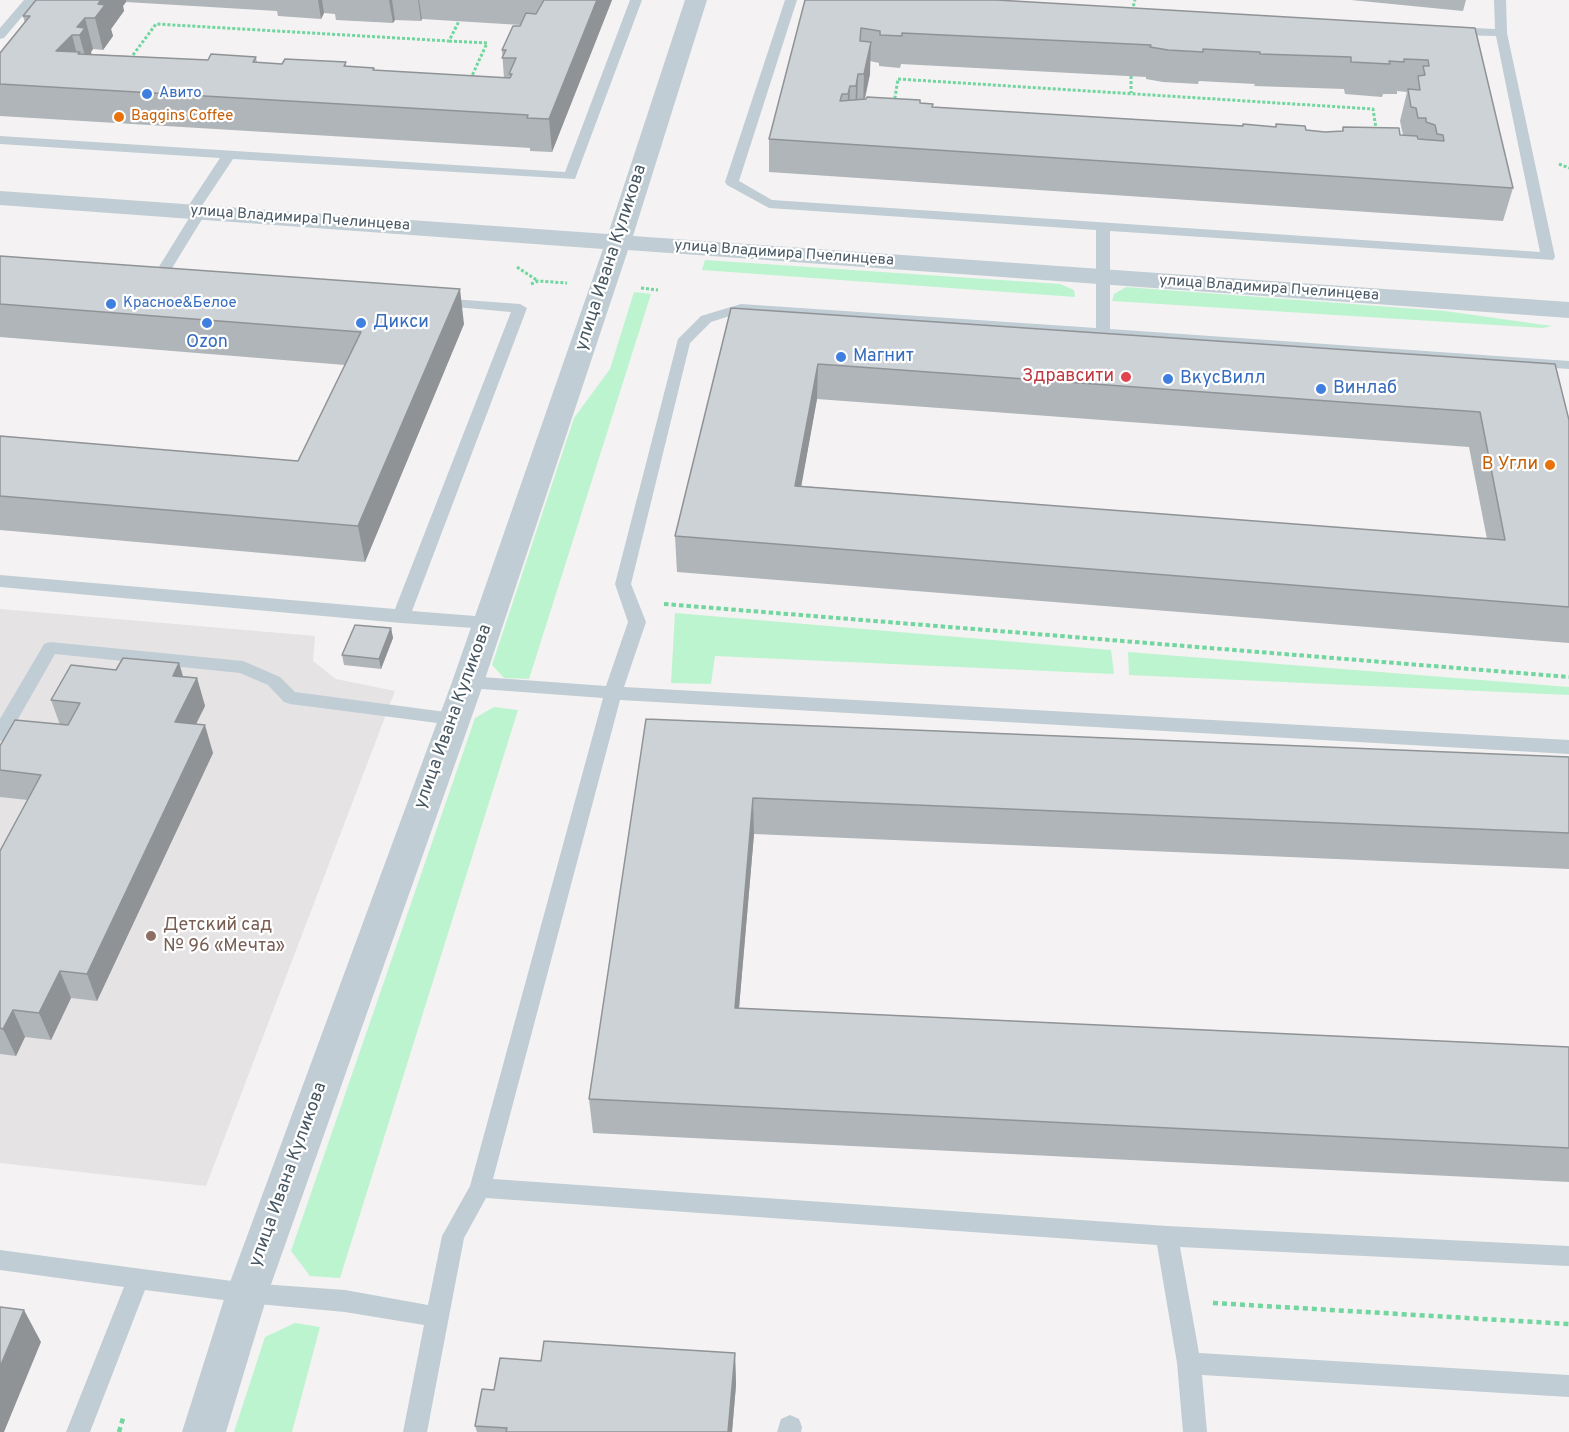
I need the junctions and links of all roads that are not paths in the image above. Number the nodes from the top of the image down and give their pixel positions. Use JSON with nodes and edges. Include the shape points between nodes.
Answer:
{"nodes":[{"id":1,"x":30,"y":0,"type":"edge"},
{"id":2,"x":636,"y":0,"type":"edge"},
{"id":3,"x":696,"y":0,"type":"edge"},
{"id":4,"x":791,"y":0,"type":"edge"},
{"id":5,"x":1500,"y":0,"type":"edge"},
{"id":6,"x":1441,"y":30,"type":"edge"},
{"id":7,"x":1501,"y":33,"type":"junction"},
{"id":8,"x":0,"y":35,"type":"edge"},
{"id":9,"x":0,"y":140,"type":"edge"},
{"id":10,"x":229,"y":154,"type":"junction"},
{"id":11,"x":0,"y":198,"type":"edge"},
{"id":12,"x":196,"y":211,"type":"junction"},
{"id":13,"x":1103,"y":227,"type":"junction"},
{"id":14,"x":618,"y":242,"type":"junction"},
{"id":15,"x":1103,"y":277,"type":"junction"},
{"id":16,"x":160,"y":278,"type":"edge"},
{"id":17,"x":421,"y":300,"type":"edge"},
{"id":18,"x":1569,"y":310,"type":"edge"},
{"id":19,"x":1103,"y":333,"type":"junction"},
{"id":20,"x":1569,"y":365,"type":"edge"},
{"id":21,"x":0,"y":581,"type":"edge"},
{"id":22,"x":401,"y":617,"type":"junction"},
{"id":23,"x":488,"y":623,"type":"junction"},
{"id":24,"x":468,"y":682,"type":"junction"},
{"id":25,"x":614,"y":693,"type":"junction"},
{"id":26,"x":453,"y":720,"type":"junction"},
{"id":27,"x":0,"y":735,"type":"edge"},
{"id":28,"x":1569,"y":747,"type":"edge"},
{"id":29,"x":480,"y":1188,"type":"junction"},
{"id":30,"x":1167,"y":1236,"type":"junction"},
{"id":31,"x":1569,"y":1256,"type":"edge"},
{"id":32,"x":0,"y":1260,"type":"edge"},
{"id":33,"x":139,"y":1277,"type":"junction"},
{"id":34,"x":247,"y":1293,"type":"junction"},
{"id":35,"x":437,"y":1317,"type":"junction"},
{"id":36,"x":1189,"y":1363,"type":"junction"},
{"id":37,"x":1569,"y":1386,"type":"edge"},
{"id":38,"x":78,"y":1432,"type":"edge"},
{"id":39,"x":204,"y":1432,"type":"edge"},
{"id":40,"x":415,"y":1432,"type":"edge"},
{"id":41,"x":1195,"y":1432,"type":"edge"}],
"edges":[{"from":1,"to":8,"type":"lane"},
{"from":2,"to":10,"type":"lane","via":[[570,176]]},
{"from":3,"to":14,"type":"street","name":"улица Ивана Куликова"},
{"from":4,"to":13,"type":"lane","via":[[732,182],[769,204]]},
{"from":5,"to":7,"type":"lane"},
{"from":6,"to":7,"type":"lane"},
{"from":7,"to":13,"type":"lane","via":[[1548,257]]},
{"from":9,"to":10,"type":"lane"},
{"from":10,"to":12,"type":"lane"},
{"from":11,"to":12,"type":"street","name":"улица Владимира Пчелинцева"},
{"from":12,"to":14,"type":"street","name":"улица Владимира Пчелинцева"},
{"from":12,"to":16,"type":"lane"},
{"from":13,"to":15,"type":"lane"},
{"from":14,"to":15,"type":"street","name":"улица Владимира Пчелинцева"},
{"from":14,"to":23,"type":"street","name":"улица Ивана Куликова"},
{"from":15,"to":18,"type":"street","name":"улица Владимира Пчелинцева"},
{"from":15,"to":19,"type":"lane"},
{"from":17,"to":22,"type":"lane","via":[[520,308]]},
{"from":19,"to":20,"type":"lane"},
{"from":19,"to":25,"type":"lane","via":[[741,308],[706,319],[683,342],[623,584],[637,622]]},
{"from":21,"to":22,"type":"lane"},
{"from":22,"to":23,"type":"lane"},
{"from":23,"to":24,"type":"street","name":"улица Ивана Куликова"},
{"from":24,"to":25,"type":"lane"},
{"from":24,"to":26,"type":"street","name":"улица Ивана Куликова"},
{"from":25,"to":28,"type":"lane"},
{"from":25,"to":29,"type":"lane"},
{"from":26,"to":27,"type":"lane","via":[[290,698],[274,681],[243,667],[50,648]]},
{"from":26,"to":34,"type":"street","name":"улица Ивана Куликова"},
{"from":29,"to":30,"type":"lane"},
{"from":29,"to":35,"type":"lane","via":[[453,1236]]},
{"from":30,"to":31,"type":"lane"},
{"from":30,"to":36,"type":"lane"},
{"from":32,"to":33,"type":"lane"},
{"from":33,"to":34,"type":"lane"},
{"from":33,"to":38,"type":"lane"},
{"from":34,"to":35,"type":"lane","via":[[345,1301]]},
{"from":34,"to":39,"type":"street","name":"улица Ивана Куликова"},
{"from":35,"to":40,"type":"lane"},
{"from":36,"to":37,"type":"lane"},
{"from":36,"to":41,"type":"lane"}]}
